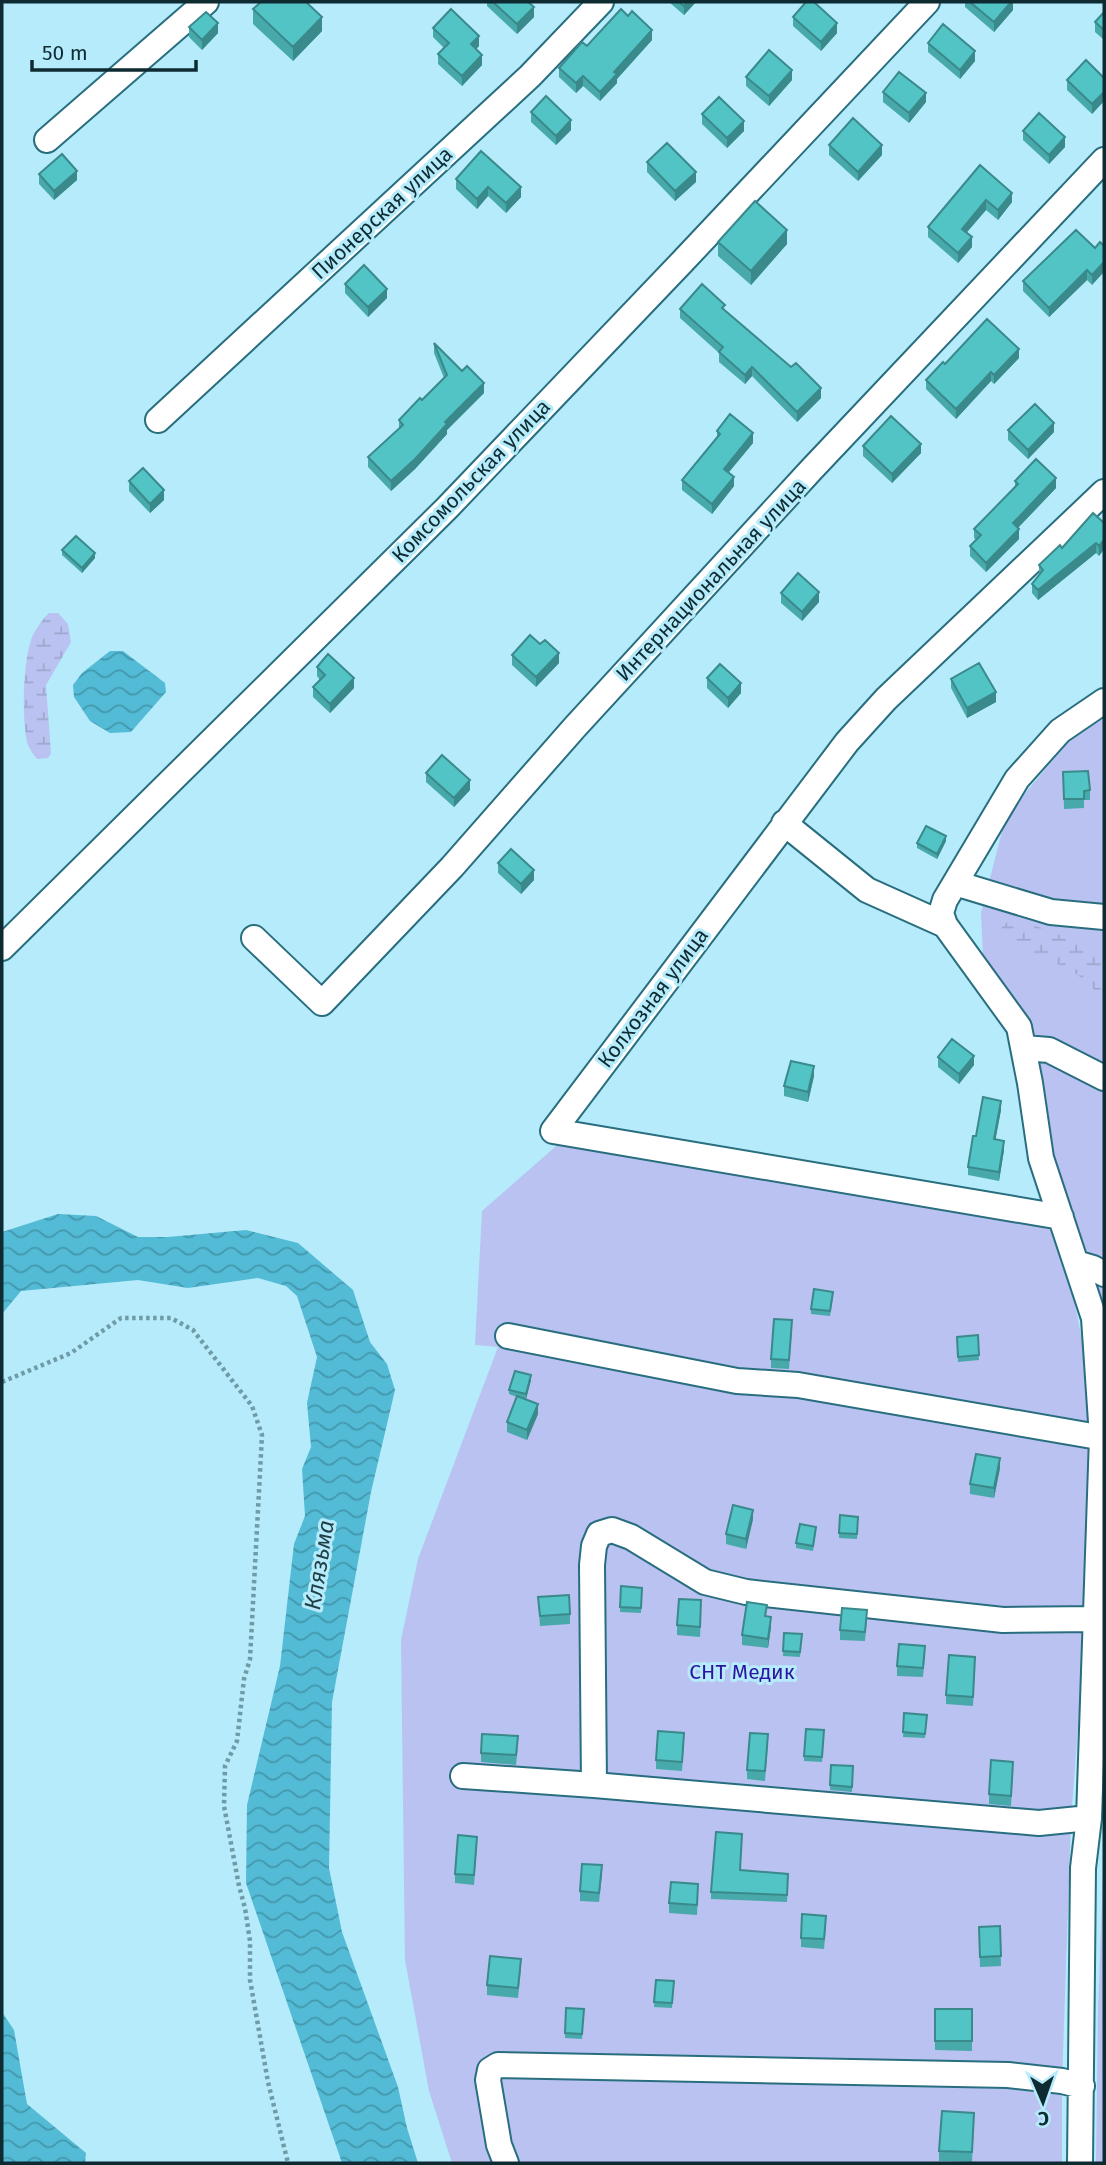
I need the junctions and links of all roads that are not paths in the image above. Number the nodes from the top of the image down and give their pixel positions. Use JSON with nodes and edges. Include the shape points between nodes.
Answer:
{"nodes":[{"id":1,"x":206,"y":2,"type":"edge"},
{"id":2,"x":601,"y":2,"type":"edge"},
{"id":3,"x":927,"y":2,"type":"edge"},
{"id":4,"x":47,"y":140,"type":"dead end"},
{"id":5,"x":1104,"y":160,"type":"edge"},
{"id":6,"x":158,"y":420,"type":"dead end"},
{"id":7,"x":1104,"y":492,"type":"edge"},
{"id":8,"x":1104,"y":701,"type":"edge"},
{"id":9,"x":784,"y":823,"type":"junction"},
{"id":10,"x":955,"y":883,"type":"junction"},
{"id":11,"x":1104,"y":917,"type":"edge"},
{"id":12,"x":945,"y":925,"type":"junction"},
{"id":13,"x":254,"y":938,"type":"dead end"},
{"id":14,"x":2,"y":948,"type":"edge"},
{"id":15,"x":1024,"y":1048,"type":"junction"},
{"id":16,"x":1104,"y":1078,"type":"edge"},
{"id":17,"x":1061,"y":1217,"type":"junction"},
{"id":18,"x":1076,"y":1263,"type":"junction"},
{"id":19,"x":1104,"y":1274,"type":"edge"},
{"id":20,"x":508,"y":1336,"type":"dead end"},
{"id":21,"x":1103,"y":1437,"type":"edge"},
{"id":22,"x":1099,"y":1611,"type":"edge"},
{"id":23,"x":1098,"y":1775,"type":"edge"},
{"id":24,"x":463,"y":1776,"type":"dead end"},
{"id":25,"x":593,"y":1785,"type":"junction"},
{"id":26,"x":1089,"y":1818,"type":"junction"},
{"id":27,"x":1082,"y":2086,"type":"junction"},
{"id":28,"x":506,"y":2163,"type":"edge"},
{"id":29,"x":1080,"y":2163,"type":"edge"}],
"edges":[{"from":1,"to":4,"type":"street"},
{"from":2,"to":6,"type":"street","name":"Пионерская улица","via":[[530,76]]},
{"from":3,"to":14,"type":"street","name":"Комсомольская улица","via":[[447,508]]},
{"from":5,"to":13,"type":"street","name":"Интернациональная улица","via":[[811,470],[452,867],[322,1003]]},
{"from":7,"to":9,"type":"street","name":"Колхозная улица","via":[[886,699]]},
{"from":8,"to":10,"type":"street","via":[[1060,731],[1017,779]]},
{"from":9,"to":12,"type":"street","via":[[867,890]]},
{"from":9,"to":17,"type":"street","name":"Колхозная улица","via":[[553,1131]]},
{"from":10,"to":11,"type":"street","via":[[1051,912]]},
{"from":10,"to":12,"type":"street","via":[[941,913]]},
{"from":12,"to":15,"type":"street","via":[[1019,1027]]},
{"from":15,"to":16,"type":"street","via":[[1049,1050]]},
{"from":15,"to":17,"type":"street","via":[[1041,1158]]},
{"from":17,"to":18,"type":"street"},
{"from":18,"to":19,"type":"street"},
{"from":18,"to":21,"type":"street","via":[[1094,1318]]},
{"from":20,"to":21,"type":"street","via":[[737,1381],[798,1385]]},
{"from":21,"to":22,"type":"street"},
{"from":22,"to":23,"type":"street"},
{"from":22,"to":25,"type":"street","via":[[1003,1620],[746,1592],[705,1582],[631,1537],[612,1530],[599,1534],[592,1565]]},
{"from":23,"to":26,"type":"street"},
{"from":24,"to":25,"type":"street"},
{"from":25,"to":26,"type":"street","via":[[1039,1823]]},
{"from":26,"to":27,"type":"street","via":[[1083,1868]]},
{"from":27,"to":28,"type":"street","via":[[1008,2075],[498,2065],[490,2070],[488,2080]]},
{"from":27,"to":29,"type":"street"}]}
